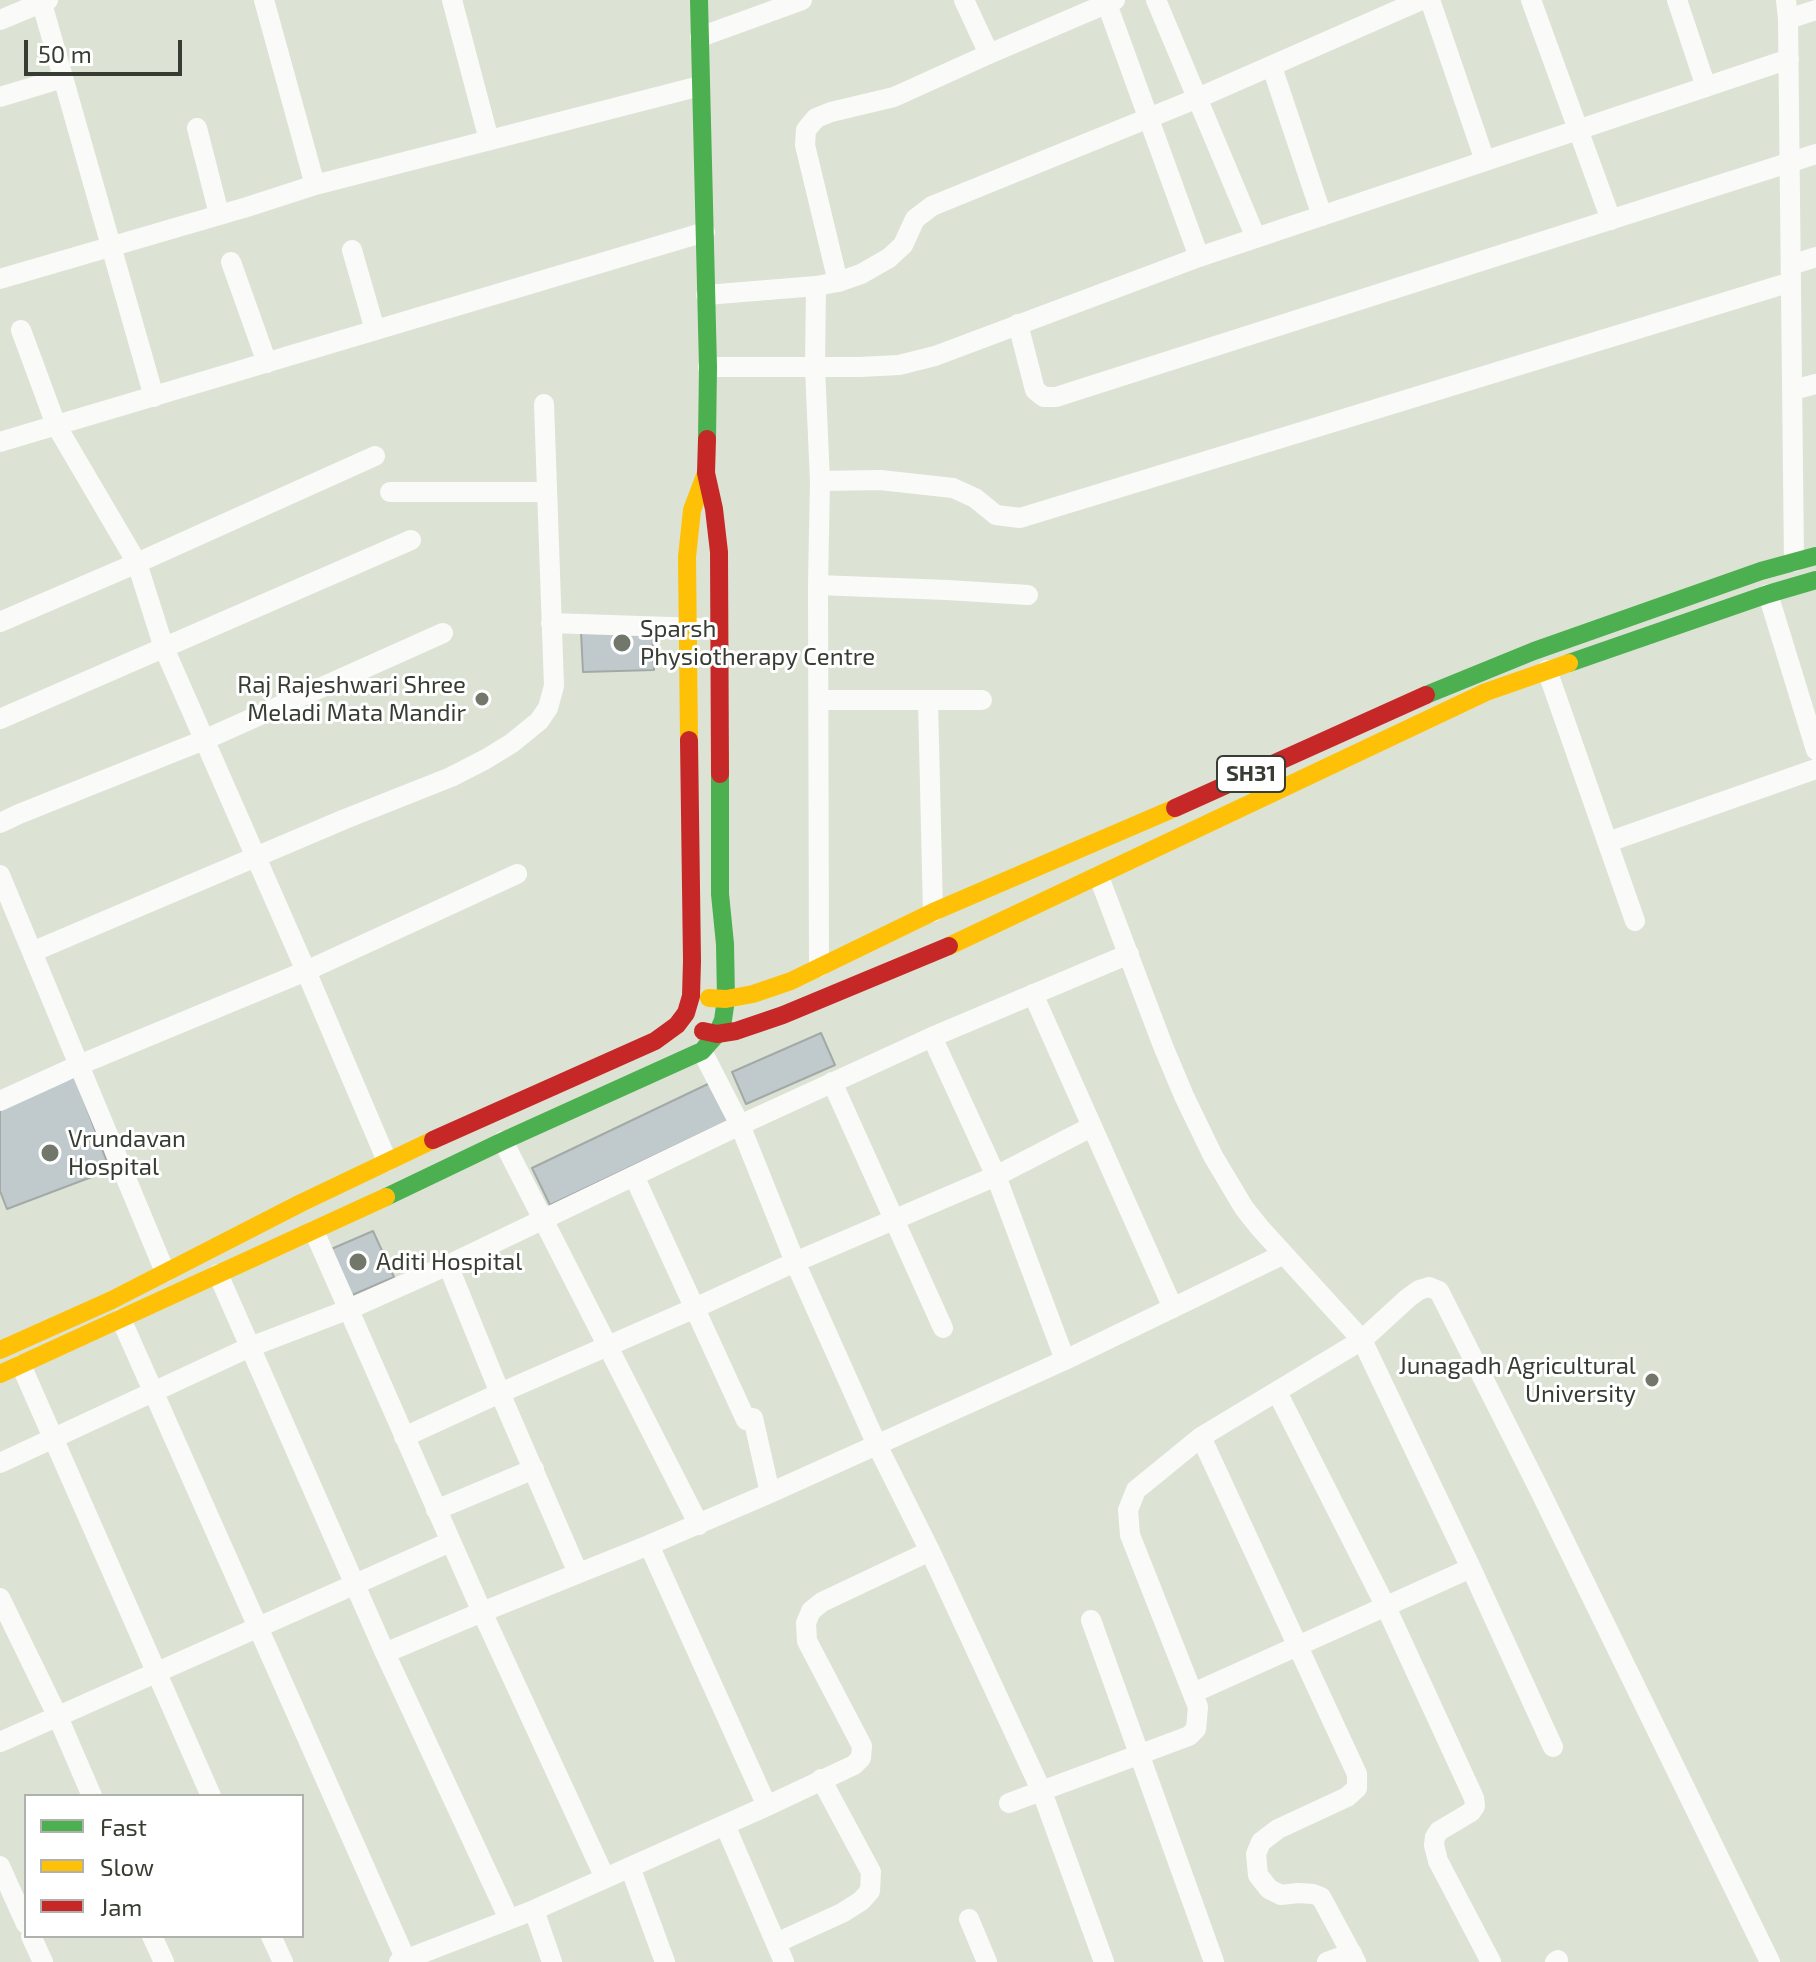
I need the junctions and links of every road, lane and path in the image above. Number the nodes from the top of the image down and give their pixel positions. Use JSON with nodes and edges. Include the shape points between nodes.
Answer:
{"nodes":[{"id":1,"x":264,"y":0,"type":"edge"},
{"id":2,"x":452,"y":0,"type":"edge"},
{"id":3,"x":699,"y":0,"type":"edge"},
{"id":4,"x":802,"y":0,"type":"edge"},
{"id":5,"x":964,"y":0,"type":"edge"},
{"id":6,"x":1156,"y":0,"type":"edge"},
{"id":7,"x":1421,"y":0,"type":"edge"},
{"id":8,"x":1430,"y":0,"type":"edge"},
{"id":9,"x":1531,"y":0,"type":"edge"},
{"id":10,"x":1677,"y":0,"type":"edge"},
{"id":11,"x":43,"y":1,"type":"edge"},
{"id":12,"x":1111,"y":2,"type":"edge"},
{"id":13,"x":1787,"y":10,"type":"edge"},
{"id":14,"x":1816,"y":10,"type":"edge"},
{"id":15,"x":0,"y":20,"type":"edge"},
{"id":16,"x":700,"y":37,"type":"junction"},
{"id":17,"x":989,"y":54,"type":"junction"},
{"id":18,"x":1789,"y":59,"type":"junction"},
{"id":19,"x":1272,"y":67,"type":"junction"},
{"id":20,"x":63,"y":78,"type":"junction"},
{"id":21,"x":700,"y":86,"type":"junction"},
{"id":22,"x":1706,"y":87,"type":"junction"},
{"id":23,"x":0,"y":97,"type":"edge"},
{"id":24,"x":1198,"y":98,"type":"junction"},
{"id":25,"x":1148,"y":118,"type":"junction"},
{"id":26,"x":197,"y":128,"type":"dead end"},
{"id":27,"x":1577,"y":130,"type":"junction"},
{"id":28,"x":489,"y":140,"type":"junction"},
{"id":29,"x":1816,"y":154,"type":"edge"},
{"id":30,"x":1485,"y":161,"type":"junction"},
{"id":31,"x":1790,"y":163,"type":"junction"},
{"id":32,"x":315,"y":185,"type":"junction"},
{"id":33,"x":219,"y":214,"type":"junction"},
{"id":34,"x":1322,"y":216,"type":"junction"},
{"id":35,"x":1611,"y":220,"type":"junction"},
{"id":36,"x":705,"y":232,"type":"junction"},
{"id":37,"x":1256,"y":238,"type":"junction"},
{"id":38,"x":111,"y":248,"type":"junction"},
{"id":39,"x":352,"y":250,"type":"dead end"},
{"id":40,"x":1199,"y":257,"type":"junction"},
{"id":41,"x":1816,"y":257,"type":"edge"},
{"id":42,"x":231,"y":262,"type":"dead end"},
{"id":43,"x":1791,"y":273,"type":"junction"},
{"id":44,"x":0,"y":279,"type":"edge"},
{"id":45,"x":838,"y":282,"type":"junction"},
{"id":46,"x":816,"y":286,"type":"junction"},
{"id":47,"x":706,"y":295,"type":"junction"},
{"id":48,"x":1018,"y":324,"type":"junction"},
{"id":49,"x":21,"y":330,"type":"dead end"},
{"id":50,"x":375,"y":330,"type":"junction"},
{"id":51,"x":267,"y":363,"type":"junction"},
{"id":52,"x":708,"y":367,"type":"junction"},
{"id":53,"x":815,"y":368,"type":"junction"},
{"id":54,"x":1816,"y":384,"type":"edge"},
{"id":55,"x":1793,"y":390,"type":"junction"},
{"id":56,"x":154,"y":397,"type":"junction"},
{"id":57,"x":544,"y":404,"type":"dead end"},
{"id":58,"x":56,"y":425,"type":"junction"},
{"id":59,"x":0,"y":442,"type":"edge"},
{"id":60,"x":375,"y":456,"type":"dead end"},
{"id":61,"x":706,"y":473,"type":"junction"},
{"id":62,"x":820,"y":481,"type":"junction"},
{"id":63,"x":390,"y":492,"type":"dead end"},
{"id":64,"x":547,"y":492,"type":"junction"},
{"id":65,"x":411,"y":540,"type":"dead end"},
{"id":66,"x":1816,"y":556,"type":"edge"},
{"id":67,"x":1794,"y":562,"type":"junction"},
{"id":68,"x":137,"y":563,"type":"junction"},
{"id":69,"x":1816,"y":580,"type":"edge"},
{"id":70,"x":818,"y":585,"type":"junction"},
{"id":71,"x":1768,"y":594,"type":"junction"},
{"id":72,"x":1028,"y":595,"type":"dead end"},
{"id":73,"x":0,"y":622,"type":"edge"},
{"id":74,"x":551,"y":623,"type":"junction"},
{"id":75,"x":689,"y":627,"type":"junction"},
{"id":76,"x":718,"y":628,"type":"junction"},
{"id":77,"x":443,"y":633,"type":"dead end"},
{"id":78,"x":164,"y":648,"type":"junction"},
{"id":79,"x":1547,"y":670,"type":"junction"},
{"id":80,"x":819,"y":700,"type":"junction"},
{"id":81,"x":928,"y":700,"type":"junction"},
{"id":82,"x":982,"y":700,"type":"dead end"},
{"id":83,"x":0,"y":719,"type":"edge"},
{"id":84,"x":204,"y":740,"type":"junction"},
{"id":85,"x":1816,"y":750,"type":"edge"},
{"id":86,"x":1816,"y":769,"type":"edge"},
{"id":87,"x":0,"y":823,"type":"edge"},
{"id":88,"x":1608,"y":842,"type":"junction"},
{"id":89,"x":257,"y":858,"type":"junction"},
{"id":90,"x":517,"y":874,"type":"dead end"},
{"id":91,"x":0,"y":875,"type":"edge"},
{"id":92,"x":1099,"y":877,"type":"junction"},
{"id":93,"x":933,"y":912,"type":"junction"},
{"id":94,"x":1635,"y":921,"type":"dead end"},
{"id":95,"x":32,"y":952,"type":"junction"},
{"id":96,"x":1129,"y":954,"type":"junction"},
{"id":97,"x":819,"y":967,"type":"junction"},
{"id":98,"x":306,"y":971,"type":"junction"},
{"id":99,"x":1033,"y":994,"type":"junction"},
{"id":100,"x":691,"y":996,"type":"junction"},
{"id":101,"x":726,"y":999,"type":"junction"},
{"id":102,"x":677,"y":1025,"type":"junction"},
{"id":103,"x":717,"y":1034,"type":"junction"},
{"id":104,"x":932,"y":1037,"type":"junction"},
{"id":105,"x":702,"y":1051,"type":"junction"},
{"id":106,"x":79,"y":1065,"type":"junction"},
{"id":107,"x":832,"y":1082,"type":"junction"},
{"id":108,"x":0,"y":1101,"type":"edge"},
{"id":109,"x":740,"y":1125,"type":"junction"},
{"id":110,"x":1091,"y":1127,"type":"junction"},
{"id":111,"x":503,"y":1141,"type":"junction"},
{"id":112,"x":387,"y":1161,"type":"junction"},
{"id":113,"x":634,"y":1176,"type":"junction"},
{"id":114,"x":996,"y":1176,"type":"junction"},
{"id":115,"x":893,"y":1219,"type":"junction"},
{"id":116,"x":542,"y":1220,"type":"junction"},
{"id":117,"x":314,"y":1231,"type":"junction"},
{"id":118,"x":1282,"y":1255,"type":"junction"},
{"id":119,"x":795,"y":1262,"type":"junction"},
{"id":120,"x":448,"y":1265,"type":"junction"},
{"id":121,"x":165,"y":1272,"type":"junction"},
{"id":122,"x":218,"y":1274,"type":"junction"},
{"id":123,"x":695,"y":1308,"type":"junction"},
{"id":124,"x":1173,"y":1308,"type":"junction"},
{"id":125,"x":347,"y":1310,"type":"junction"},
{"id":126,"x":121,"y":1319,"type":"junction"},
{"id":127,"x":943,"y":1328,"type":"dead end"},
{"id":128,"x":1358,"y":1335,"type":"junction"},
{"id":129,"x":250,"y":1347,"type":"junction"},
{"id":130,"x":606,"y":1347,"type":"junction"},
{"id":131,"x":0,"y":1350,"type":"edge"},
{"id":132,"x":1065,"y":1360,"type":"junction"},
{"id":133,"x":21,"y":1365,"type":"junction"},
{"id":134,"x":0,"y":1374,"type":"edge"},
{"id":135,"x":153,"y":1392,"type":"junction"},
{"id":136,"x":1277,"y":1392,"type":"junction"},
{"id":137,"x":500,"y":1393,"type":"junction"},
{"id":138,"x":404,"y":1437,"type":"junction"},
{"id":139,"x":1201,"y":1437,"type":"junction"},
{"id":140,"x":52,"y":1439,"type":"junction"},
{"id":141,"x":877,"y":1445,"type":"junction"},
{"id":142,"x":0,"y":1463,"type":"edge"},
{"id":143,"x":534,"y":1469,"type":"junction"},
{"id":144,"x":770,"y":1493,"type":"junction"},
{"id":145,"x":436,"y":1510,"type":"junction"},
{"id":146,"x":699,"y":1525,"type":"junction"},
{"id":147,"x":450,"y":1542,"type":"junction"},
{"id":148,"x":649,"y":1545,"type":"junction"},
{"id":149,"x":930,"y":1551,"type":"junction"},
{"id":150,"x":1471,"y":1568,"type":"junction"},
{"id":151,"x":578,"y":1573,"type":"junction"},
{"id":152,"x":355,"y":1583,"type":"junction"},
{"id":153,"x":0,"y":1598,"type":"edge"},
{"id":154,"x":1386,"y":1607,"type":"junction"},
{"id":155,"x":482,"y":1612,"type":"junction"},
{"id":156,"x":1091,"y":1620,"type":"dead end"},
{"id":157,"x":258,"y":1627,"type":"junction"},
{"id":158,"x":1298,"y":1645,"type":"junction"},
{"id":159,"x":385,"y":1653,"type":"junction"},
{"id":160,"x":158,"y":1672,"type":"junction"},
{"id":161,"x":1193,"y":1693,"type":"junction"},
{"id":162,"x":58,"y":1717,"type":"junction"},
{"id":163,"x":0,"y":1742,"type":"edge"},
{"id":164,"x":1553,"y":1747,"type":"dead end"},
{"id":165,"x":1141,"y":1756,"type":"junction"},
{"id":166,"x":821,"y":1779,"type":"junction"},
{"id":167,"x":1042,"y":1792,"type":"junction"},
{"id":168,"x":91,"y":1794,"type":"edge"},
{"id":169,"x":210,"y":1794,"type":"edge"},
{"id":170,"x":1009,"y":1803,"type":"dead end"},
{"id":171,"x":767,"y":1806,"type":"junction"},
{"id":172,"x":725,"y":1825,"type":"junction"},
{"id":173,"x":0,"y":1866,"type":"edge"},
{"id":174,"x":630,"y":1867,"type":"junction"},
{"id":175,"x":605,"y":1878,"type":"junction"},
{"id":176,"x":534,"y":1910,"type":"junction"},
{"id":177,"x":509,"y":1919,"type":"junction"},
{"id":178,"x":969,"y":1919,"type":"dead end"},
{"id":179,"x":24,"y":1920,"type":"edge"},
{"id":180,"x":32,"y":1938,"type":"edge"},
{"id":181,"x":153,"y":1938,"type":"edge"},
{"id":182,"x":272,"y":1938,"type":"edge"},
{"id":183,"x":780,"y":1952,"type":"edge"},
{"id":184,"x":433,"y":1956,"type":"edge"},
{"id":185,"x":1354,"y":1958,"type":"edge"},
{"id":186,"x":403,"y":1961,"type":"edge"},
{"id":187,"x":43,"y":1962,"type":"edge"},
{"id":188,"x":164,"y":1962,"type":"edge"},
{"id":189,"x":283,"y":1962,"type":"edge"},
{"id":190,"x":552,"y":1962,"type":"edge"},
{"id":191,"x":665,"y":1962,"type":"edge"},
{"id":192,"x":987,"y":1962,"type":"edge"},
{"id":193,"x":1104,"y":1962,"type":"edge"},
{"id":194,"x":1214,"y":1962,"type":"edge"},
{"id":195,"x":1327,"y":1962,"type":"edge"},
{"id":196,"x":1491,"y":1962,"type":"edge"},
{"id":197,"x":1770,"y":1962,"type":"edge"}],
"edges":[{"from":1,"to":32,"type":"street"},
{"from":2,"to":28,"type":"street"},
{"from":3,"to":16,"type":"main road"},
{"from":4,"to":16,"type":"street"},
{"from":5,"to":17,"type":"street"},
{"from":6,"to":24,"type":"street"},
{"from":7,"to":19,"type":"street"},
{"from":8,"to":30,"type":"street"},
{"from":9,"to":27,"type":"street"},
{"from":10,"to":22,"type":"street"},
{"from":11,"to":15,"type":"street"},
{"from":11,"to":20,"type":"street"},
{"from":12,"to":17,"type":"street"},
{"from":12,"to":25,"type":"street"},
{"from":13,"to":14,"type":"street"},
{"from":13,"to":18,"type":"street"},
{"from":16,"to":21,"type":"main road"},
{"from":17,"to":45,"type":"street","via":[[894,97],[816,118],[806,130],[805,145]]},
{"from":18,"to":22,"type":"street"},
{"from":18,"to":31,"type":"street"},
{"from":19,"to":24,"type":"street"},
{"from":19,"to":34,"type":"street"},
{"from":20,"to":23,"type":"street"},
{"from":20,"to":38,"type":"street"},
{"from":21,"to":28,"type":"street"},
{"from":21,"to":36,"type":"main road"},
{"from":22,"to":27,"type":"street"},
{"from":24,"to":25,"type":"street"},
{"from":24,"to":37,"type":"street"},
{"from":25,"to":40,"type":"street"},
{"from":25,"to":45,"type":"street","via":[[932,206],[915,219],[903,245],[889,258]]},
{"from":26,"to":33,"type":"street"},
{"from":27,"to":30,"type":"street"},
{"from":27,"to":35,"type":"street"},
{"from":28,"to":32,"type":"street"},
{"from":29,"to":31,"type":"street"},
{"from":30,"to":34,"type":"street"},
{"from":31,"to":35,"type":"street"},
{"from":31,"to":43,"type":"street"},
{"from":32,"to":33,"type":"street"},
{"from":33,"to":38,"type":"street"},
{"from":34,"to":37,"type":"street"},
{"from":35,"to":48,"type":"street","via":[[1056,397],[1035,390]]},
{"from":36,"to":47,"type":"main road"},
{"from":36,"to":50,"type":"street"},
{"from":37,"to":40,"type":"street"},
{"from":38,"to":44,"type":"street"},
{"from":38,"to":56,"type":"street"},
{"from":39,"to":50,"type":"street"},
{"from":40,"to":48,"type":"street"},
{"from":41,"to":43,"type":"street"},
{"from":42,"to":51,"type":"street"},
{"from":43,"to":55,"type":"street"},
{"from":43,"to":62,"type":"street","via":[[1020,518],[996,515],[953,488],[880,480]]},
{"from":45,"to":46,"type":"street"},
{"from":46,"to":47,"type":"street"},
{"from":46,"to":53,"type":"street"},
{"from":47,"to":52,"type":"main road"},
{"from":48,"to":53,"type":"street","via":[[899,365]]},
{"from":49,"to":58,"type":"street"},
{"from":50,"to":51,"type":"street"},
{"from":51,"to":56,"type":"street"},
{"from":52,"to":53,"type":"street"},
{"from":52,"to":61,"type":"main road"},
{"from":53,"to":62,"type":"street"},
{"from":54,"to":55,"type":"street"},
{"from":55,"to":67,"type":"street"},
{"from":56,"to":58,"type":"street"},
{"from":57,"to":64,"type":"street"},
{"from":58,"to":59,"type":"street"},
{"from":58,"to":68,"type":"street"},
{"from":60,"to":68,"type":"street"},
{"from":61,"to":75,"type":"main road","via":[[692,510]]},
{"from":61,"to":76,"type":"main road","via":[[719,552]]},
{"from":62,"to":70,"type":"street"},
{"from":63,"to":64,"type":"street"},
{"from":64,"to":74,"type":"street"},
{"from":65,"to":78,"type":"street"},
{"from":66,"to":67,"type":"main road","number":"SH31"},
{"from":67,"to":93,"type":"main road","number":"SH31","via":[[1534,651],[1435,691]]},
{"from":68,"to":73,"type":"street"},
{"from":68,"to":78,"type":"street"},
{"from":69,"to":71,"type":"main road"},
{"from":70,"to":72,"type":"street"},
{"from":70,"to":80,"type":"street"},
{"from":71,"to":79,"type":"main road"},
{"from":71,"to":85,"type":"street"},
{"from":74,"to":75,"type":"street"},
{"from":74,"to":89,"type":"street","via":[[554,686],[548,708],[521,736],[451,777]]},
{"from":75,"to":76,"type":"street"},
{"from":75,"to":100,"type":"main road"},
{"from":76,"to":101,"type":"main road"},
{"from":77,"to":84,"type":"street"},
{"from":78,"to":83,"type":"street"},
{"from":78,"to":84,"type":"street"},
{"from":79,"to":88,"type":"street"},
{"from":79,"to":92,"type":"main road","via":[[1453,706]]},
{"from":80,"to":81,"type":"street"},
{"from":80,"to":97,"type":"street"},
{"from":81,"to":82,"type":"street"},
{"from":81,"to":93,"type":"street"},
{"from":84,"to":87,"type":"street"},
{"from":84,"to":89,"type":"street"},
{"from":86,"to":88,"type":"street"},
{"from":88,"to":94,"type":"street"},
{"from":89,"to":95,"type":"street"},
{"from":89,"to":98,"type":"street"},
{"from":90,"to":98,"type":"street"},
{"from":91,"to":95,"type":"street"},
{"from":92,"to":96,"type":"street"},
{"from":92,"to":103,"type":"main road","via":[[783,1015]]},
{"from":93,"to":97,"type":"main road","number":"SH31"},
{"from":95,"to":106,"type":"street"},
{"from":96,"to":99,"type":"street"},
{"from":96,"to":118,"type":"street","via":[[1213,1156],[1244,1208]]},
{"from":97,"to":101,"type":"main road","number":"SH31","via":[[791,981]]},
{"from":98,"to":106,"type":"street"},
{"from":98,"to":112,"type":"street"},
{"from":99,"to":104,"type":"street"},
{"from":99,"to":110,"type":"street"},
{"from":100,"to":101,"type":"main road","number":"SH31"},
{"from":100,"to":102,"type":"main road"},
{"from":101,"to":103,"type":"main road"},
{"from":102,"to":103,"type":"main road"},
{"from":102,"to":112,"type":"main road","via":[[655,1041]]},
{"from":103,"to":105,"type":"main road"},
{"from":104,"to":107,"type":"street"},
{"from":104,"to":114,"type":"street"},
{"from":105,"to":109,"type":"street"},
{"from":105,"to":111,"type":"main road"},
{"from":106,"to":108,"type":"street"},
{"from":106,"to":121,"type":"street"},
{"from":107,"to":109,"type":"street"},
{"from":107,"to":115,"type":"street"},
{"from":109,"to":113,"type":"street"},
{"from":109,"to":119,"type":"street"},
{"from":110,"to":114,"type":"street"},
{"from":110,"to":124,"type":"street"},
{"from":111,"to":116,"type":"street"},
{"from":111,"to":117,"type":"main road"},
{"from":112,"to":121,"type":"main road"},
{"from":113,"to":116,"type":"street"},
{"from":113,"to":123,"type":"street"},
{"from":114,"to":115,"type":"street"},
{"from":114,"to":132,"type":"street"},
{"from":115,"to":119,"type":"street"},
{"from":115,"to":127,"type":"street"},
{"from":116,"to":120,"type":"street"},
{"from":116,"to":130,"type":"street"},
{"from":117,"to":122,"type":"main road"},
{"from":117,"to":125,"type":"street"},
{"from":118,"to":124,"type":"street"},
{"from":118,"to":128,"type":"street"},
{"from":119,"to":123,"type":"street"},
{"from":119,"to":141,"type":"street"},
{"from":120,"to":125,"type":"street"},
{"from":120,"to":137,"type":"street"},
{"from":121,"to":131,"type":"main road"},
{"from":122,"to":126,"type":"main road"},
{"from":122,"to":129,"type":"street"},
{"from":123,"to":130,"type":"street"},
{"from":123,"to":144,"type":"street","via":[[749,1419]]},
{"from":124,"to":132,"type":"street"},
{"from":125,"to":129,"type":"street"},
{"from":125,"to":138,"type":"street"},
{"from":126,"to":133,"type":"main road"},
{"from":126,"to":135,"type":"street"},
{"from":128,"to":136,"type":"street"},
{"from":128,"to":150,"type":"street"},
{"from":128,"to":197,"type":"street","via":[[1419,1290],[1439,1291]]},
{"from":129,"to":135,"type":"street"},
{"from":129,"to":152,"type":"street"},
{"from":130,"to":137,"type":"street"},
{"from":130,"to":146,"type":"street"},
{"from":132,"to":141,"type":"street"},
{"from":133,"to":134,"type":"main road"},
{"from":133,"to":140,"type":"street"},
{"from":135,"to":140,"type":"street"},
{"from":135,"to":157,"type":"street"},
{"from":136,"to":139,"type":"street"},
{"from":136,"to":154,"type":"street"},
{"from":137,"to":138,"type":"street"},
{"from":137,"to":143,"type":"street"},
{"from":138,"to":145,"type":"street"},
{"from":139,"to":158,"type":"street"},
{"from":139,"to":161,"type":"street","via":[[1136,1490],[1128,1510],[1130,1535]]},
{"from":140,"to":142,"type":"street"},
{"from":140,"to":160,"type":"street"},
{"from":141,"to":144,"type":"street"},
{"from":141,"to":149,"type":"street"},
{"from":143,"to":145,"type":"street"},
{"from":143,"to":151,"type":"street"},
{"from":144,"to":146,"type":"street"},
{"from":145,"to":147,"type":"street"},
{"from":146,"to":148,"type":"street"},
{"from":147,"to":152,"type":"street"},
{"from":147,"to":155,"type":"street"},
{"from":148,"to":151,"type":"street"},
{"from":148,"to":171,"type":"street"},
{"from":149,"to":166,"type":"street","via":[[811,1611],[807,1641],[862,1746],[854,1765]]},
{"from":149,"to":167,"type":"street"},
{"from":150,"to":154,"type":"street"},
{"from":150,"to":164,"type":"street"},
{"from":151,"to":155,"type":"street"},
{"from":152,"to":157,"type":"street"},
{"from":152,"to":159,"type":"street"},
{"from":153,"to":162,"type":"street"},
{"from":154,"to":158,"type":"street"},
{"from":154,"to":196,"type":"street","via":[[1474,1798],[1471,1812],[1439,1831],[1434,1845]]},
{"from":155,"to":159,"type":"street"},
{"from":155,"to":175,"type":"street"},
{"from":156,"to":165,"type":"street"},
{"from":157,"to":160,"type":"street"},
{"from":157,"to":186,"type":"street"},
{"from":158,"to":161,"type":"street"},
{"from":158,"to":185,"type":"street","via":[[1357,1774],[1357,1788],[1261,1842],[1258,1875],[1281,1895],[1321,1897]]},
{"from":159,"to":177,"type":"street"},
{"from":160,"to":162,"type":"street"},
{"from":160,"to":169,"type":"street"},
{"from":161,"to":165,"type":"street","via":[[1196,1729]]},
{"from":162,"to":163,"type":"street"},
{"from":162,"to":168,"type":"street"},
{"from":165,"to":167,"type":"street"},
{"from":165,"to":194,"type":"street"},
{"from":166,"to":171,"type":"street"},
{"from":166,"to":183,"type":"street","via":[[871,1872],[870,1891]]},
{"from":167,"to":170,"type":"street"},
{"from":167,"to":193,"type":"street"},
{"from":171,"to":172,"type":"street"},
{"from":172,"to":174,"type":"street"},
{"from":172,"to":183,"type":"street"},
{"from":173,"to":179,"type":"street"},
{"from":174,"to":175,"type":"street"},
{"from":174,"to":191,"type":"street"},
{"from":175,"to":176,"type":"street"},
{"from":176,"to":177,"type":"street"},
{"from":176,"to":190,"type":"street"},
{"from":177,"to":184,"type":"street"},
{"from":178,"to":192,"type":"street"},
{"from":180,"to":187,"type":"street"},
{"from":181,"to":188,"type":"street"},
{"from":182,"to":189,"type":"street"},
{"from":184,"to":186,"type":"street"},
{"from":185,"to":195,"type":"street"}]}
